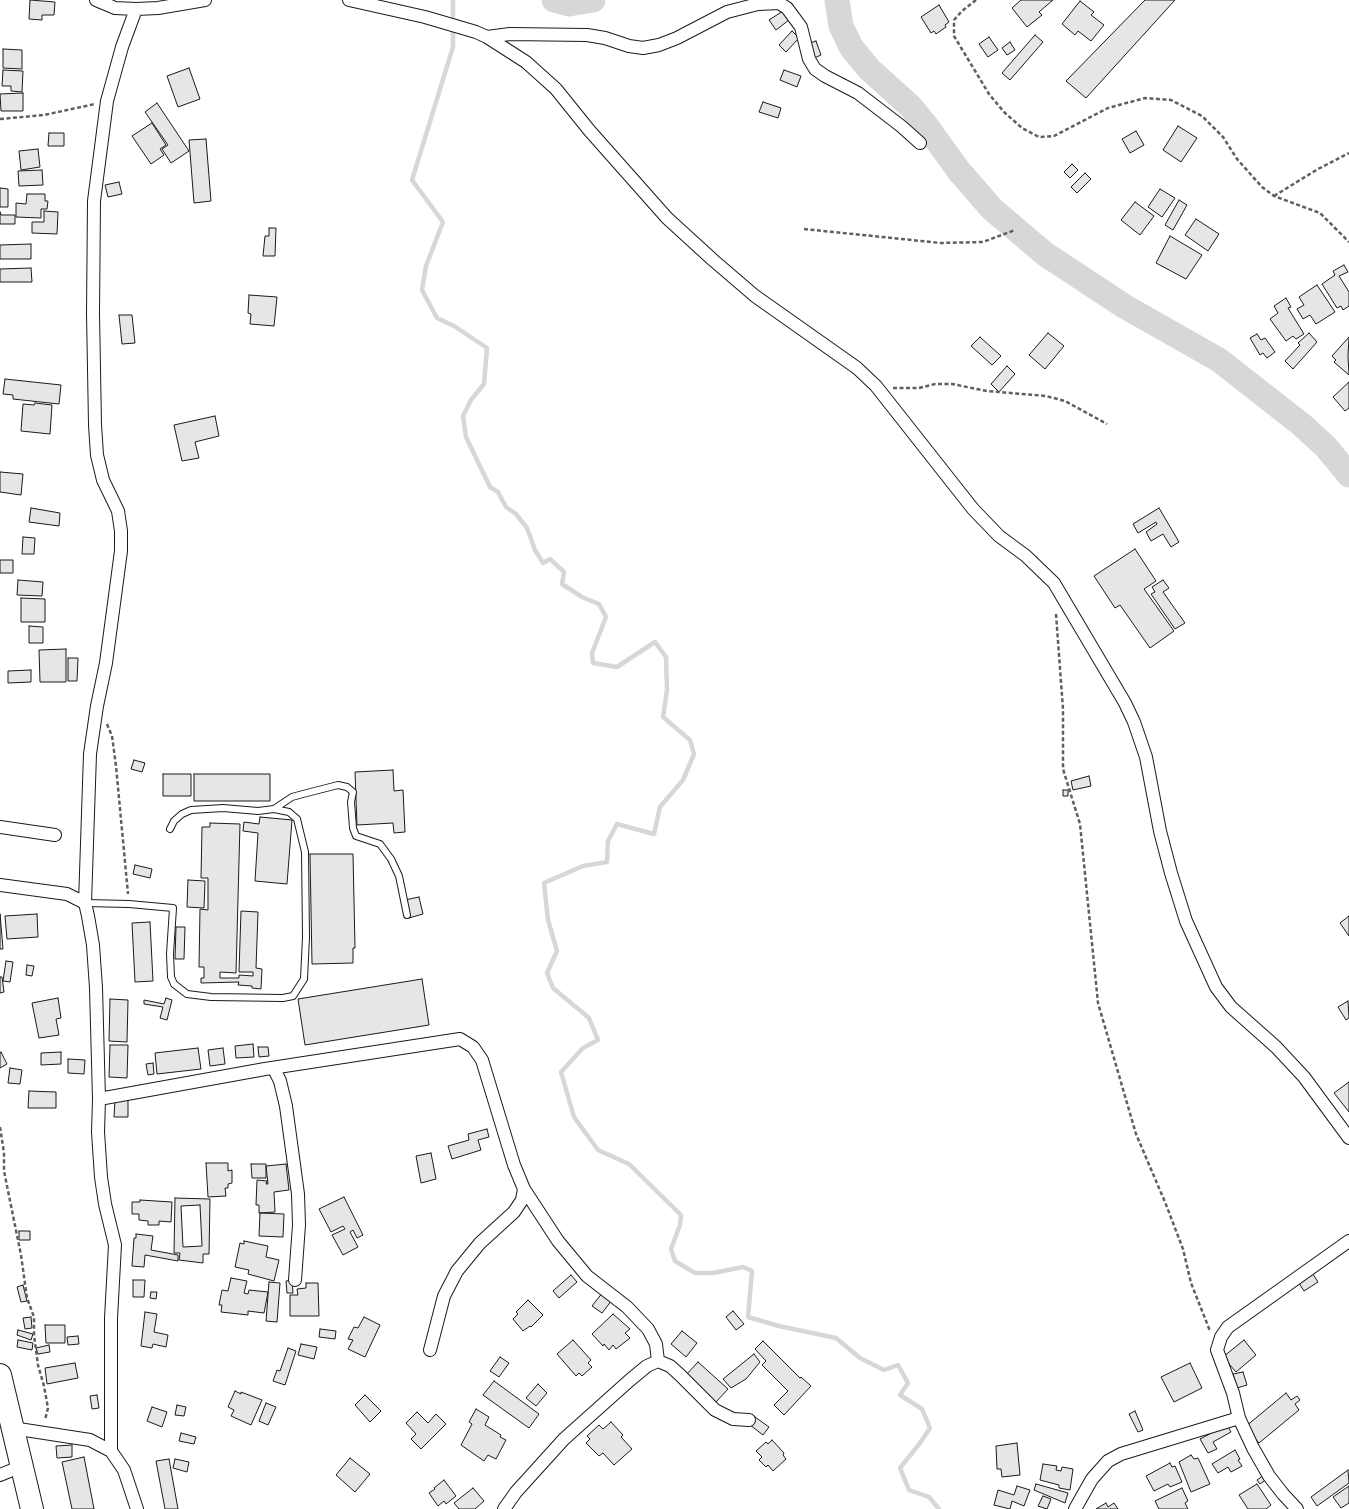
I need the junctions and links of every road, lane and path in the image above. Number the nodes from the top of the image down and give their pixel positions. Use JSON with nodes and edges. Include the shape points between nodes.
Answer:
{"nodes":[{"id":1,"x":96,"y":0,"type":"edge"},
{"id":2,"x":205,"y":0,"type":"edge"},
{"id":3,"x":349,"y":0,"type":"edge"},
{"id":4,"x":976,"y":0,"type":"edge"},
{"id":5,"x":136,"y":9,"type":"junction"},
{"id":6,"x":482,"y":34,"type":"junction"},
{"id":7,"x":108,"y":101,"type":"junction"},
{"id":8,"x":0,"y":119,"type":"edge"},
{"id":9,"x":920,"y":143,"type":"dead end"},
{"id":10,"x":1349,"y":153,"type":"edge"},
{"id":11,"x":1274,"y":196,"type":"junction"},
{"id":12,"x":804,"y":229,"type":"dead end"},
{"id":13,"x":1015,"y":230,"type":"dead end"},
{"id":14,"x":1349,"y":242,"type":"edge"},
{"id":15,"x":876,"y":386,"type":"junction"},
{"id":16,"x":1107,"y":424,"type":"dead end"},
{"id":17,"x":1056,"y":612,"type":"dead end"},
{"id":18,"x":97,"y":706,"type":"junction"},
{"id":19,"x":274,"y":809,"type":"junction"},
{"id":20,"x":0,"y":827,"type":"edge"},
{"id":21,"x":170,"y":830,"type":"dead end"},
{"id":22,"x":55,"y":835,"type":"dead end"},
{"id":23,"x":0,"y":885,"type":"edge"},
{"id":24,"x":86,"y":903,"type":"junction"},
{"id":25,"x":129,"y":904,"type":"junction"},
{"id":26,"x":407,"y":915,"type":"dead end"},
{"id":27,"x":274,"y":1069,"type":"junction"},
{"id":28,"x":100,"y":1099,"type":"junction"},
{"id":29,"x":0,"y":1127,"type":"edge"},
{"id":30,"x":1349,"y":1138,"type":"edge"},
{"id":31,"x":524,"y":1189,"type":"junction"},
{"id":32,"x":1349,"y":1241,"type":"edge"},
{"id":33,"x":295,"y":1280,"type":"dead end"},
{"id":34,"x":430,"y":1350,"type":"dead end"},
{"id":35,"x":1217,"y":1350,"type":"junction"},
{"id":36,"x":658,"y":1360,"type":"junction"},
{"id":37,"x":0,"y":1374,"type":"edge"},
{"id":38,"x":1239,"y":1418,"type":"junction"},
{"id":39,"x":749,"y":1420,"type":"dead end"},
{"id":40,"x":12,"y":1428,"type":"junction"},
{"id":41,"x":43,"y":1432,"type":"junction"},
{"id":42,"x":111,"y":1451,"type":"junction"},
{"id":43,"x":22,"y":1466,"type":"junction"},
{"id":44,"x":0,"y":1475,"type":"edge"},
{"id":45,"x":32,"y":1509,"type":"edge"},
{"id":46,"x":137,"y":1509,"type":"edge"},
{"id":47,"x":504,"y":1509,"type":"edge"},
{"id":48,"x":1075,"y":1509,"type":"edge"},
{"id":49,"x":1297,"y":1509,"type":"edge"}],
"edges":[{"from":1,"to":5,"type":"street","via":[[115,8]]},
{"from":2,"to":5,"type":"street"},
{"from":3,"to":6,"type":"street"},
{"from":4,"to":11,"type":"path","via":[[954,20],[954,36],[989,94],[1022,128],[1039,137],[1054,136],[1108,108],[1145,98],[1171,100],[1202,116],[1223,136],[1237,159],[1262,187]]},
{"from":5,"to":7,"type":"street"},
{"from":6,"to":9,"type":"street","via":[[587,34],[643,48],[678,38],[727,12],[758,4],[779,3],[787,8],[801,27],[809,59],[815,69],[858,93]]},
{"from":6,"to":15,"type":"street","via":[[526,62],[556,89],[661,210],[713,260],[755,296],[857,368]]},
{"from":7,"to":8,"type":"path","via":[[44,115]]},
{"from":7,"to":18,"type":"street","via":[[94,201],[95,425],[103,480],[118,510],[121,551]]},
{"from":10,"to":11,"type":"path"},
{"from":11,"to":14,"type":"path","via":[[1320,213]]},
{"from":12,"to":13,"type":"path","via":[[941,243],[983,242]]},
{"from":15,"to":16,"type":"path","via":[[919,388],[952,384],[987,391],[1046,396],[1065,401]]},
{"from":15,"to":30,"type":"street","via":[[973,509],[1054,583],[1134,722],[1146,757],[1171,873],[1186,921],[1216,987],[1231,1007],[1304,1077]]},
{"from":17,"to":35,"type":"path","via":[[1063,709],[1063,769],[1080,824],[1098,1003],[1136,1134],[1180,1241],[1191,1282]]},
{"from":18,"to":24,"type":"street","via":[[90,754]]},
{"from":18,"to":25,"type":"path","via":[[103,712],[113,743]]},
{"from":19,"to":21,"type":"lane","via":[[191,810],[174,821]]},
{"from":19,"to":25,"type":"lane","via":[[289,812],[297,819],[305,852],[304,979],[293,996],[211,997],[186,994],[171,977],[173,908]]},
{"from":19,"to":26,"type":"lane","via":[[303,794],[347,787],[353,792],[352,820],[356,836],[380,844],[391,859],[399,876]]},
{"from":20,"to":22,"type":"street"},
{"from":23,"to":24,"type":"street","via":[[67,894]]},
{"from":24,"to":25,"type":"lane"},
{"from":24,"to":28,"type":"street","via":[[93,946]]},
{"from":27,"to":28,"type":"street"},
{"from":27,"to":31,"type":"street","via":[[460,1039],[473,1047],[482,1060]]},
{"from":27,"to":33,"type":"street","via":[[286,1106],[298,1194]]},
{"from":28,"to":42,"type":"street","via":[[101,1177],[115,1245],[111,1318]]},
{"from":29,"to":41,"type":"path","via":[[4,1171],[34,1317],[38,1365],[48,1408]]},
{"from":31,"to":34,"type":"street","via":[[522,1200],[514,1212],[480,1243],[457,1271],[444,1296]]},
{"from":31,"to":36,"type":"street","via":[[581,1269],[648,1329],[656,1344]]},
{"from":32,"to":35,"type":"street","via":[[1228,1327]]},
{"from":35,"to":38,"type":"street"},
{"from":36,"to":39,"type":"street","via":[[680,1374],[715,1410],[733,1419]]},
{"from":36,"to":47,"type":"street","via":[[630,1380],[564,1439]]},
{"from":37,"to":40,"type":"highway"},
{"from":38,"to":48,"type":"street","via":[[1108,1460],[1092,1479]]},
{"from":38,"to":49,"type":"street","via":[[1269,1476]]},
{"from":40,"to":41,"type":"street"},
{"from":40,"to":43,"type":"highway"},
{"from":41,"to":42,"type":"street","via":[[90,1440]]},
{"from":42,"to":46,"type":"street","via":[[124,1470]]},
{"from":43,"to":44,"type":"street"},
{"from":43,"to":45,"type":"highway"}]}
